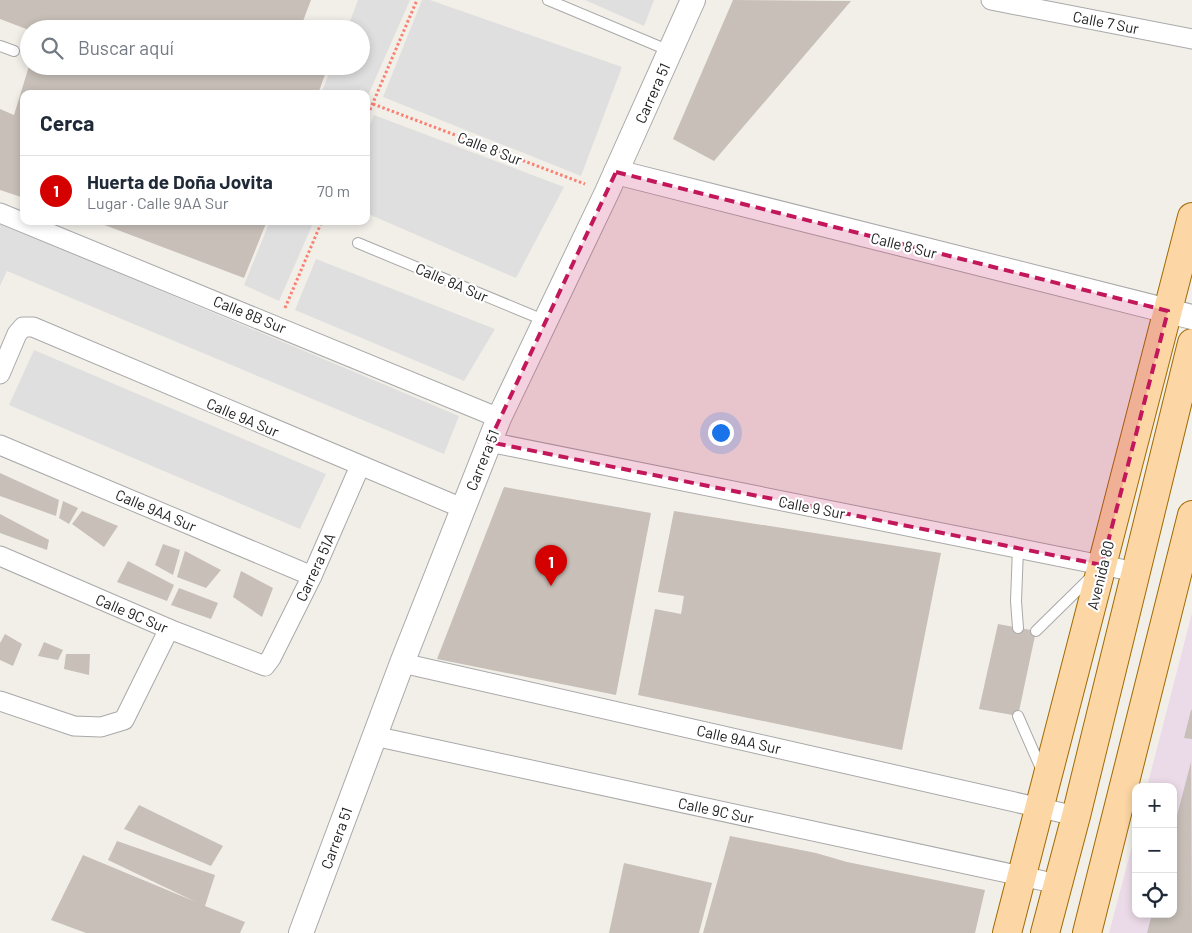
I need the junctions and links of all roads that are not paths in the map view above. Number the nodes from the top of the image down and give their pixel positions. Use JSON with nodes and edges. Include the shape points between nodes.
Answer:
{"nodes":[{"id":1,"x":548,"y":0,"type":"edge"},
{"id":2,"x":693,"y":0,"type":"edge"},
{"id":3,"x":991,"y":0,"type":"edge"},
{"id":4,"x":1192,"y":39,"type":"edge"},
{"id":5,"x":0,"y":46,"type":"edge"},
{"id":6,"x":14,"y":51,"type":"dead end"},
{"id":7,"x":670,"y":51,"type":"junction"},
{"id":8,"x":612,"y":182,"type":"junction"},
{"id":9,"x":0,"y":213,"type":"edge"},
{"id":10,"x":1192,"y":217,"type":"edge"},
{"id":11,"x":20,"y":221,"type":"edge"},
{"id":12,"x":29,"y":225,"type":"edge"},
{"id":13,"x":358,"y":243,"type":"dead end"},
{"id":14,"x":1180,"y":314,"type":"edge"},
{"id":15,"x":546,"y":321,"type":"junction"},
{"id":16,"x":1192,"y":343,"type":"edge"},
{"id":17,"x":0,"y":374,"type":"edge"},
{"id":18,"x":499,"y":418,"type":"junction"},
{"id":19,"x":489,"y":442,"type":"junction"},
{"id":20,"x":0,"y":445,"type":"edge"},
{"id":21,"x":360,"y":466,"type":"junction"},
{"id":22,"x":462,"y":508,"type":"junction"},
{"id":23,"x":1192,"y":515,"type":"edge"},
{"id":24,"x":1018,"y":548,"type":"junction"},
{"id":25,"x":0,"y":556,"type":"edge"},
{"id":26,"x":1102,"y":565,"type":"junction"},
{"id":27,"x":1136,"y":572,"type":"junction"},
{"id":28,"x":312,"y":576,"type":"junction"},
{"id":29,"x":1018,"y":628,"type":"dead end"},
{"id":30,"x":169,"y":629,"type":"junction"},
{"id":31,"x":1036,"y":630,"type":"dead end"},
{"id":32,"x":402,"y":663,"type":"junction"},
{"id":33,"x":265,"y":666,"type":"joint"},
{"id":34,"x":0,"y":701,"type":"edge"},
{"id":35,"x":1018,"y":716,"type":"dead end"},
{"id":36,"x":374,"y":736,"type":"junction"},
{"id":37,"x":1047,"y":782,"type":"junction"},
{"id":38,"x":1040,"y":808,"type":"junction"},
{"id":39,"x":1076,"y":816,"type":"junction"},
{"id":40,"x":1022,"y":876,"type":"junction"},
{"id":41,"x":1058,"y":884,"type":"junction"},
{"id":42,"x":301,"y":933,"type":"edge"},
{"id":43,"x":1008,"y":933,"type":"edge"},
{"id":44,"x":1045,"y":933,"type":"edge"},
{"id":45,"x":1086,"y":933,"type":"edge"}],
"edges":[{"from":1,"to":7,"type":"lane"},
{"from":2,"to":7,"type":"street","name":"Carrera 51"},
{"from":3,"to":4,"type":"street","name":"Calle 7 Sur"},
{"from":5,"to":6,"type":"lane"},
{"from":7,"to":8,"type":"street","name":"Carrera 51"},
{"from":8,"to":14,"type":"street","name":"Calle 8 Sur"},
{"from":8,"to":15,"type":"street","name":"Carrera 51"},
{"from":9,"to":11,"type":"street","name":"Calle 8B Sur"},
{"from":10,"to":14,"type":"main road","name":"Avenida 80"},
{"from":12,"to":18,"type":"street","name":"Calle 8B Sur"},
{"from":13,"to":15,"type":"lane","name":"Calle 8A Sur"},
{"from":14,"to":26,"type":"main road","name":"Avenida 80"},
{"from":15,"to":18,"type":"street","name":"Carrera 51"},
{"from":16,"to":27,"type":"main road"},
{"from":17,"to":21,"type":"street","name":"Calle 9A Sur","via":[[17,334],[23,327],[33,327]]},
{"from":18,"to":19,"type":"street","name":"Carrera 51"},
{"from":19,"to":22,"type":"street","name":"Carrera 51"},
{"from":19,"to":24,"type":"street","name":"Calle 9 Sur"},
{"from":20,"to":28,"type":"street","name":"Calle 9AA Sur"},
{"from":21,"to":22,"type":"street","name":"Calle 9A Sur"},
{"from":21,"to":28,"type":"street","name":"Carrera 51A"},
{"from":22,"to":32,"type":"street","name":"Carrera 51"},
{"from":23,"to":45,"type":"main road"},
{"from":24,"to":26,"type":"street","name":"Calle 9 Sur"},
{"from":24,"to":29,"type":"lane"},
{"from":25,"to":30,"type":"street","name":"Calle 9C Sur"},
{"from":26,"to":27,"type":"street","name":"Calle 9 Sur"},
{"from":26,"to":31,"type":"lane"},
{"from":26,"to":37,"type":"main road","name":"Avenida 80"},
{"from":27,"to":39,"type":"main road"},
{"from":28,"to":33,"type":"street","name":"Carrera 51A"},
{"from":30,"to":33,"type":"street","name":"Calle 9C Sur"},
{"from":30,"to":34,"type":"street","via":[[124,720],[101,727],[74,726]]},
{"from":32,"to":36,"type":"street","name":"Carrera 51"},
{"from":32,"to":38,"type":"street","name":"Calle 9AA Sur"},
{"from":35,"to":37,"type":"lane"},
{"from":36,"to":40,"type":"street","name":"Calle 9C Sur"},
{"from":36,"to":42,"type":"street","name":"Carrera 51"},
{"from":37,"to":38,"type":"main road","name":"Avenida 80"},
{"from":38,"to":39,"type":"street","name":"Calle 9AA Sur"},
{"from":38,"to":40,"type":"main road","name":"Avenida 80"},
{"from":39,"to":41,"type":"main road"},
{"from":40,"to":41,"type":"street","name":"Calle 9C Sur"},
{"from":40,"to":43,"type":"main road","name":"Avenida 80"},
{"from":41,"to":44,"type":"main road"}]}
